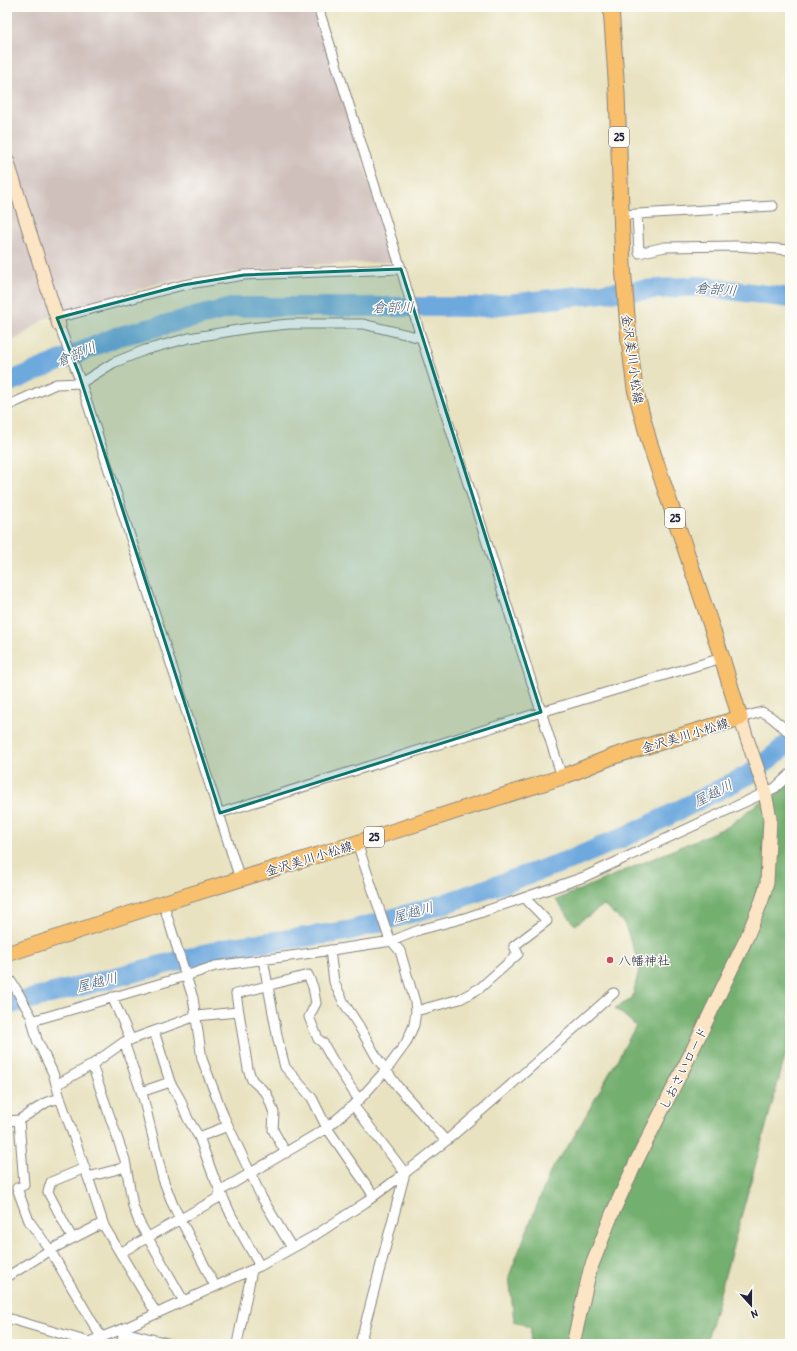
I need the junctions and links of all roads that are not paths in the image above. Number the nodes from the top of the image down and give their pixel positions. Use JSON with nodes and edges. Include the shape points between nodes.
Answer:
{"nodes":[{"id":1,"x":318,"y":7,"type":"edge"},
{"id":2,"x":611,"y":7,"type":"edge"},
{"id":3,"x":7,"y":160,"type":"edge"},
{"id":4,"x":772,"y":206,"type":"dead end"},
{"id":5,"x":621,"y":214,"type":"junction"},
{"id":6,"x":637,"y":214,"type":"junction"},
{"id":7,"x":790,"y":250,"type":"edge"},
{"id":8,"x":401,"y":269,"type":"junction"},
{"id":9,"x":58,"y":321,"type":"junction"},
{"id":10,"x":420,"y":336,"type":"junction"},
{"id":11,"x":80,"y":378,"type":"junction"},
{"id":12,"x":7,"y":406,"type":"edge"},
{"id":13,"x":722,"y":658,"type":"junction"},
{"id":14,"x":541,"y":712,"type":"junction"},
{"id":15,"x":740,"y":718,"type":"junction"},
{"id":16,"x":790,"y":733,"type":"edge"},
{"id":17,"x":790,"y":774,"type":"edge"},
{"id":18,"x":562,"y":777,"type":"junction"},
{"id":19,"x":764,"y":790,"type":"junction"},
{"id":20,"x":220,"y":813,"type":"junction"},
{"id":21,"x":357,"y":843,"type":"junction"},
{"id":22,"x":240,"y":879,"type":"junction"},
{"id":23,"x":525,"y":898,"type":"junction"},
{"id":24,"x":163,"y":903,"type":"junction"},
{"id":25,"x":390,"y":939,"type":"junction"},
{"id":26,"x":330,"y":950,"type":"junction"},
{"id":27,"x":7,"y":954,"type":"edge"},
{"id":28,"x":263,"y":959,"type":"junction"},
{"id":29,"x":185,"y":973,"type":"junction"},
{"id":30,"x":7,"y":978,"type":"edge"},
{"id":31,"x":268,"y":985,"type":"junction"},
{"id":32,"x":614,"y":993,"type":"dead end"},
{"id":33,"x":112,"y":997,"type":"junction"},
{"id":34,"x":416,"y":1011,"type":"junction"},
{"id":35,"x":238,"y":1012,"type":"junction"},
{"id":36,"x":196,"y":1016,"type":"junction"},
{"id":37,"x":32,"y":1018,"type":"junction"},
{"id":38,"x":154,"y":1031,"type":"junction"},
{"id":39,"x":128,"y":1041,"type":"junction"},
{"id":40,"x":92,"y":1065,"type":"junction"},
{"id":41,"x":386,"y":1070,"type":"junction"},
{"id":42,"x":170,"y":1082,"type":"junction"},
{"id":43,"x":56,"y":1085,"type":"junction"},
{"id":44,"x":141,"y":1092,"type":"junction"},
{"id":45,"x":60,"y":1098,"type":"junction"},
{"id":46,"x":356,"y":1102,"type":"junction"},
{"id":47,"x":19,"y":1120,"type":"junction"},
{"id":48,"x":7,"y":1121,"type":"edge"},
{"id":49,"x":228,"y":1126,"type":"junction"},
{"id":50,"x":327,"y":1128,"type":"junction"},
{"id":51,"x":199,"y":1137,"type":"junction"},
{"id":52,"x":446,"y":1141,"type":"junction"},
{"id":53,"x":286,"y":1153,"type":"junction"},
{"id":54,"x":126,"y":1167,"type":"junction"},
{"id":55,"x":87,"y":1172,"type":"junction"},
{"id":56,"x":405,"y":1173,"type":"junction"},
{"id":57,"x":251,"y":1174,"type":"junction"},
{"id":58,"x":220,"y":1191,"type":"junction"},
{"id":59,"x":374,"y":1196,"type":"junction"},
{"id":60,"x":180,"y":1219,"type":"junction"},
{"id":61,"x":103,"y":1222,"type":"junction"},
{"id":62,"x":72,"y":1238,"type":"junction"},
{"id":63,"x":148,"y":1238,"type":"junction"},
{"id":64,"x":292,"y":1248,"type":"junction"},
{"id":65,"x":50,"y":1250,"type":"junction"},
{"id":66,"x":120,"y":1253,"type":"junction"},
{"id":67,"x":256,"y":1268,"type":"junction"},
{"id":68,"x":7,"y":1277,"type":"edge"},
{"id":69,"x":215,"y":1286,"type":"junction"},
{"id":70,"x":183,"y":1300,"type":"junction"},
{"id":71,"x":156,"y":1312,"type":"junction"},
{"id":72,"x":7,"y":1318,"type":"edge"},
{"id":73,"x":124,"y":1330,"type":"junction"},
{"id":74,"x":101,"y":1337,"type":"junction"},
{"id":75,"x":121,"y":1344,"type":"edge"},
{"id":76,"x":171,"y":1344,"type":"edge"},
{"id":77,"x":237,"y":1344,"type":"edge"},
{"id":78,"x":360,"y":1344,"type":"edge"},
{"id":79,"x":573,"y":1344,"type":"edge"}],
"edges":[{"from":1,"to":8,"type":"street"},
{"from":2,"to":5,"type":"main road","name":"金沢美川小松線","number":"25"},
{"from":3,"to":9,"type":"street"},
{"from":4,"to":6,"type":"street"},
{"from":5,"to":6,"type":"street"},
{"from":5,"to":13,"type":"main road","name":"金沢美川小松線","number":"25","via":[[628,342],[635,389]]},
{"from":6,"to":7,"type":"street","via":[[639,253],[665,248],[729,246]]},
{"from":8,"to":9,"type":"street","via":[[244,275],[182,285]]},
{"from":8,"to":10,"type":"street"},
{"from":9,"to":11,"type":"street"},
{"from":10,"to":11,"type":"street","via":[[363,324],[289,324],[250,328],[190,338],[145,350]]},
{"from":10,"to":14,"type":"street"},
{"from":11,"to":12,"type":"street","via":[[56,384]]},
{"from":11,"to":20,"type":"street"},
{"from":13,"to":14,"type":"street"},
{"from":13,"to":15,"type":"main road","name":"金沢美川小松線","number":"25"},
{"from":14,"to":18,"type":"street"},
{"from":14,"to":20,"type":"street"},
{"from":15,"to":16,"type":"street","via":[[762,712]]},
{"from":15,"to":18,"type":"main road","name":"金沢美川小松線","number":"25","via":[[614,756]]},
{"from":15,"to":19,"type":"street","name":"しおさいロード"},
{"from":17,"to":19,"type":"street","via":[[775,788]]},
{"from":18,"to":21,"type":"main road","name":"金沢美川小松線","number":"25"},
{"from":19,"to":23,"type":"street","via":[[584,877]]},
{"from":19,"to":79,"type":"street","name":"しおさいロード","via":[[770,818],[766,883],[762,900],[747,937],[612,1214],[590,1270]]},
{"from":20,"to":22,"type":"street"},
{"from":21,"to":22,"type":"main road","name":"金沢美川小松線","number":"25"},
{"from":21,"to":25,"type":"street"},
{"from":22,"to":24,"type":"main road","name":"金沢美川小松線","number":"25"},
{"from":23,"to":25,"type":"street"},
{"from":23,"to":34,"type":"street","via":[[546,921],[514,946],[518,954],[480,988],[460,999]]},
{"from":24,"to":27,"type":"main road","name":"金沢美川小松線","number":"25"},
{"from":24,"to":29,"type":"street"},
{"from":25,"to":26,"type":"street"},
{"from":25,"to":34,"type":"street","via":[[400,951]]},
{"from":26,"to":28,"type":"street"},
{"from":26,"to":41,"type":"street","via":[[334,982],[344,1004]]},
{"from":28,"to":29,"type":"street"},
{"from":28,"to":31,"type":"street"},
{"from":29,"to":33,"type":"street"},
{"from":29,"to":36,"type":"street"},
{"from":30,"to":37,"type":"street"},
{"from":31,"to":35,"type":"street","via":[[236,994]]},
{"from":31,"to":46,"type":"street","via":[[308,975],[316,1003],[310,1017],[318,1039],[323,1043]]},
{"from":31,"to":50,"type":"street","via":[[278,1040],[286,1067],[312,1098]]},
{"from":32,"to":52,"type":"street"},
{"from":33,"to":37,"type":"street"},
{"from":33,"to":39,"type":"street"},
{"from":34,"to":41,"type":"street","via":[[406,1043]]},
{"from":35,"to":36,"type":"street"},
{"from":35,"to":53,"type":"street","via":[[248,1069],[252,1080],[267,1094],[274,1113],[273,1130]]},
{"from":36,"to":38,"type":"street"},
{"from":36,"to":49,"type":"street","via":[[202,1059]]},
{"from":37,"to":43,"type":"street","via":[[36,1040],[53,1073]]},
{"from":38,"to":39,"type":"street"},
{"from":38,"to":42,"type":"street"},
{"from":39,"to":40,"type":"street"},
{"from":39,"to":44,"type":"street"},
{"from":40,"to":43,"type":"street"},
{"from":40,"to":54,"type":"street","via":[[112,1118]]},
{"from":41,"to":46,"type":"street"},
{"from":41,"to":52,"type":"street"},
{"from":42,"to":44,"type":"street"},
{"from":42,"to":51,"type":"street"},
{"from":43,"to":45,"type":"street"},
{"from":44,"to":60,"type":"street","via":[[163,1179]]},
{"from":45,"to":47,"type":"street","via":[[47,1102]]},
{"from":45,"to":55,"type":"street"},
{"from":46,"to":50,"type":"street"},
{"from":46,"to":56,"type":"street"},
{"from":47,"to":48,"type":"street"},
{"from":47,"to":65,"type":"street","via":[[24,1185],[17,1188],[29,1222]]},
{"from":49,"to":51,"type":"street"},
{"from":49,"to":57,"type":"street"},
{"from":50,"to":53,"type":"street"},
{"from":50,"to":59,"type":"street"},
{"from":51,"to":58,"type":"street"},
{"from":52,"to":56,"type":"street"},
{"from":53,"to":57,"type":"street"},
{"from":54,"to":55,"type":"street"},
{"from":54,"to":63,"type":"street","via":[[133,1206]]},
{"from":55,"to":61,"type":"street"},
{"from":55,"to":62,"type":"street","via":[[51,1182],[48,1192]]},
{"from":56,"to":59,"type":"street"},
{"from":56,"to":78,"type":"street"},
{"from":57,"to":58,"type":"street"},
{"from":57,"to":64,"type":"street","via":[[262,1198]]},
{"from":58,"to":60,"type":"street","via":[[218,1198]]},
{"from":58,"to":67,"type":"street"},
{"from":59,"to":64,"type":"street"},
{"from":60,"to":63,"type":"street"},
{"from":60,"to":69,"type":"street"},
{"from":61,"to":62,"type":"street"},
{"from":61,"to":66,"type":"street"},
{"from":62,"to":65,"type":"street"},
{"from":63,"to":66,"type":"street"},
{"from":63,"to":70,"type":"street"},
{"from":64,"to":67,"type":"street"},
{"from":65,"to":68,"type":"street"},
{"from":65,"to":74,"type":"street"},
{"from":66,"to":71,"type":"street"},
{"from":67,"to":69,"type":"street"},
{"from":67,"to":77,"type":"street"},
{"from":69,"to":70,"type":"street"},
{"from":70,"to":71,"type":"street"},
{"from":71,"to":73,"type":"street"},
{"from":72,"to":74,"type":"street","via":[[89,1342]]},
{"from":73,"to":74,"type":"street"},
{"from":73,"to":75,"type":"street"},
{"from":73,"to":76,"type":"street"}]}
